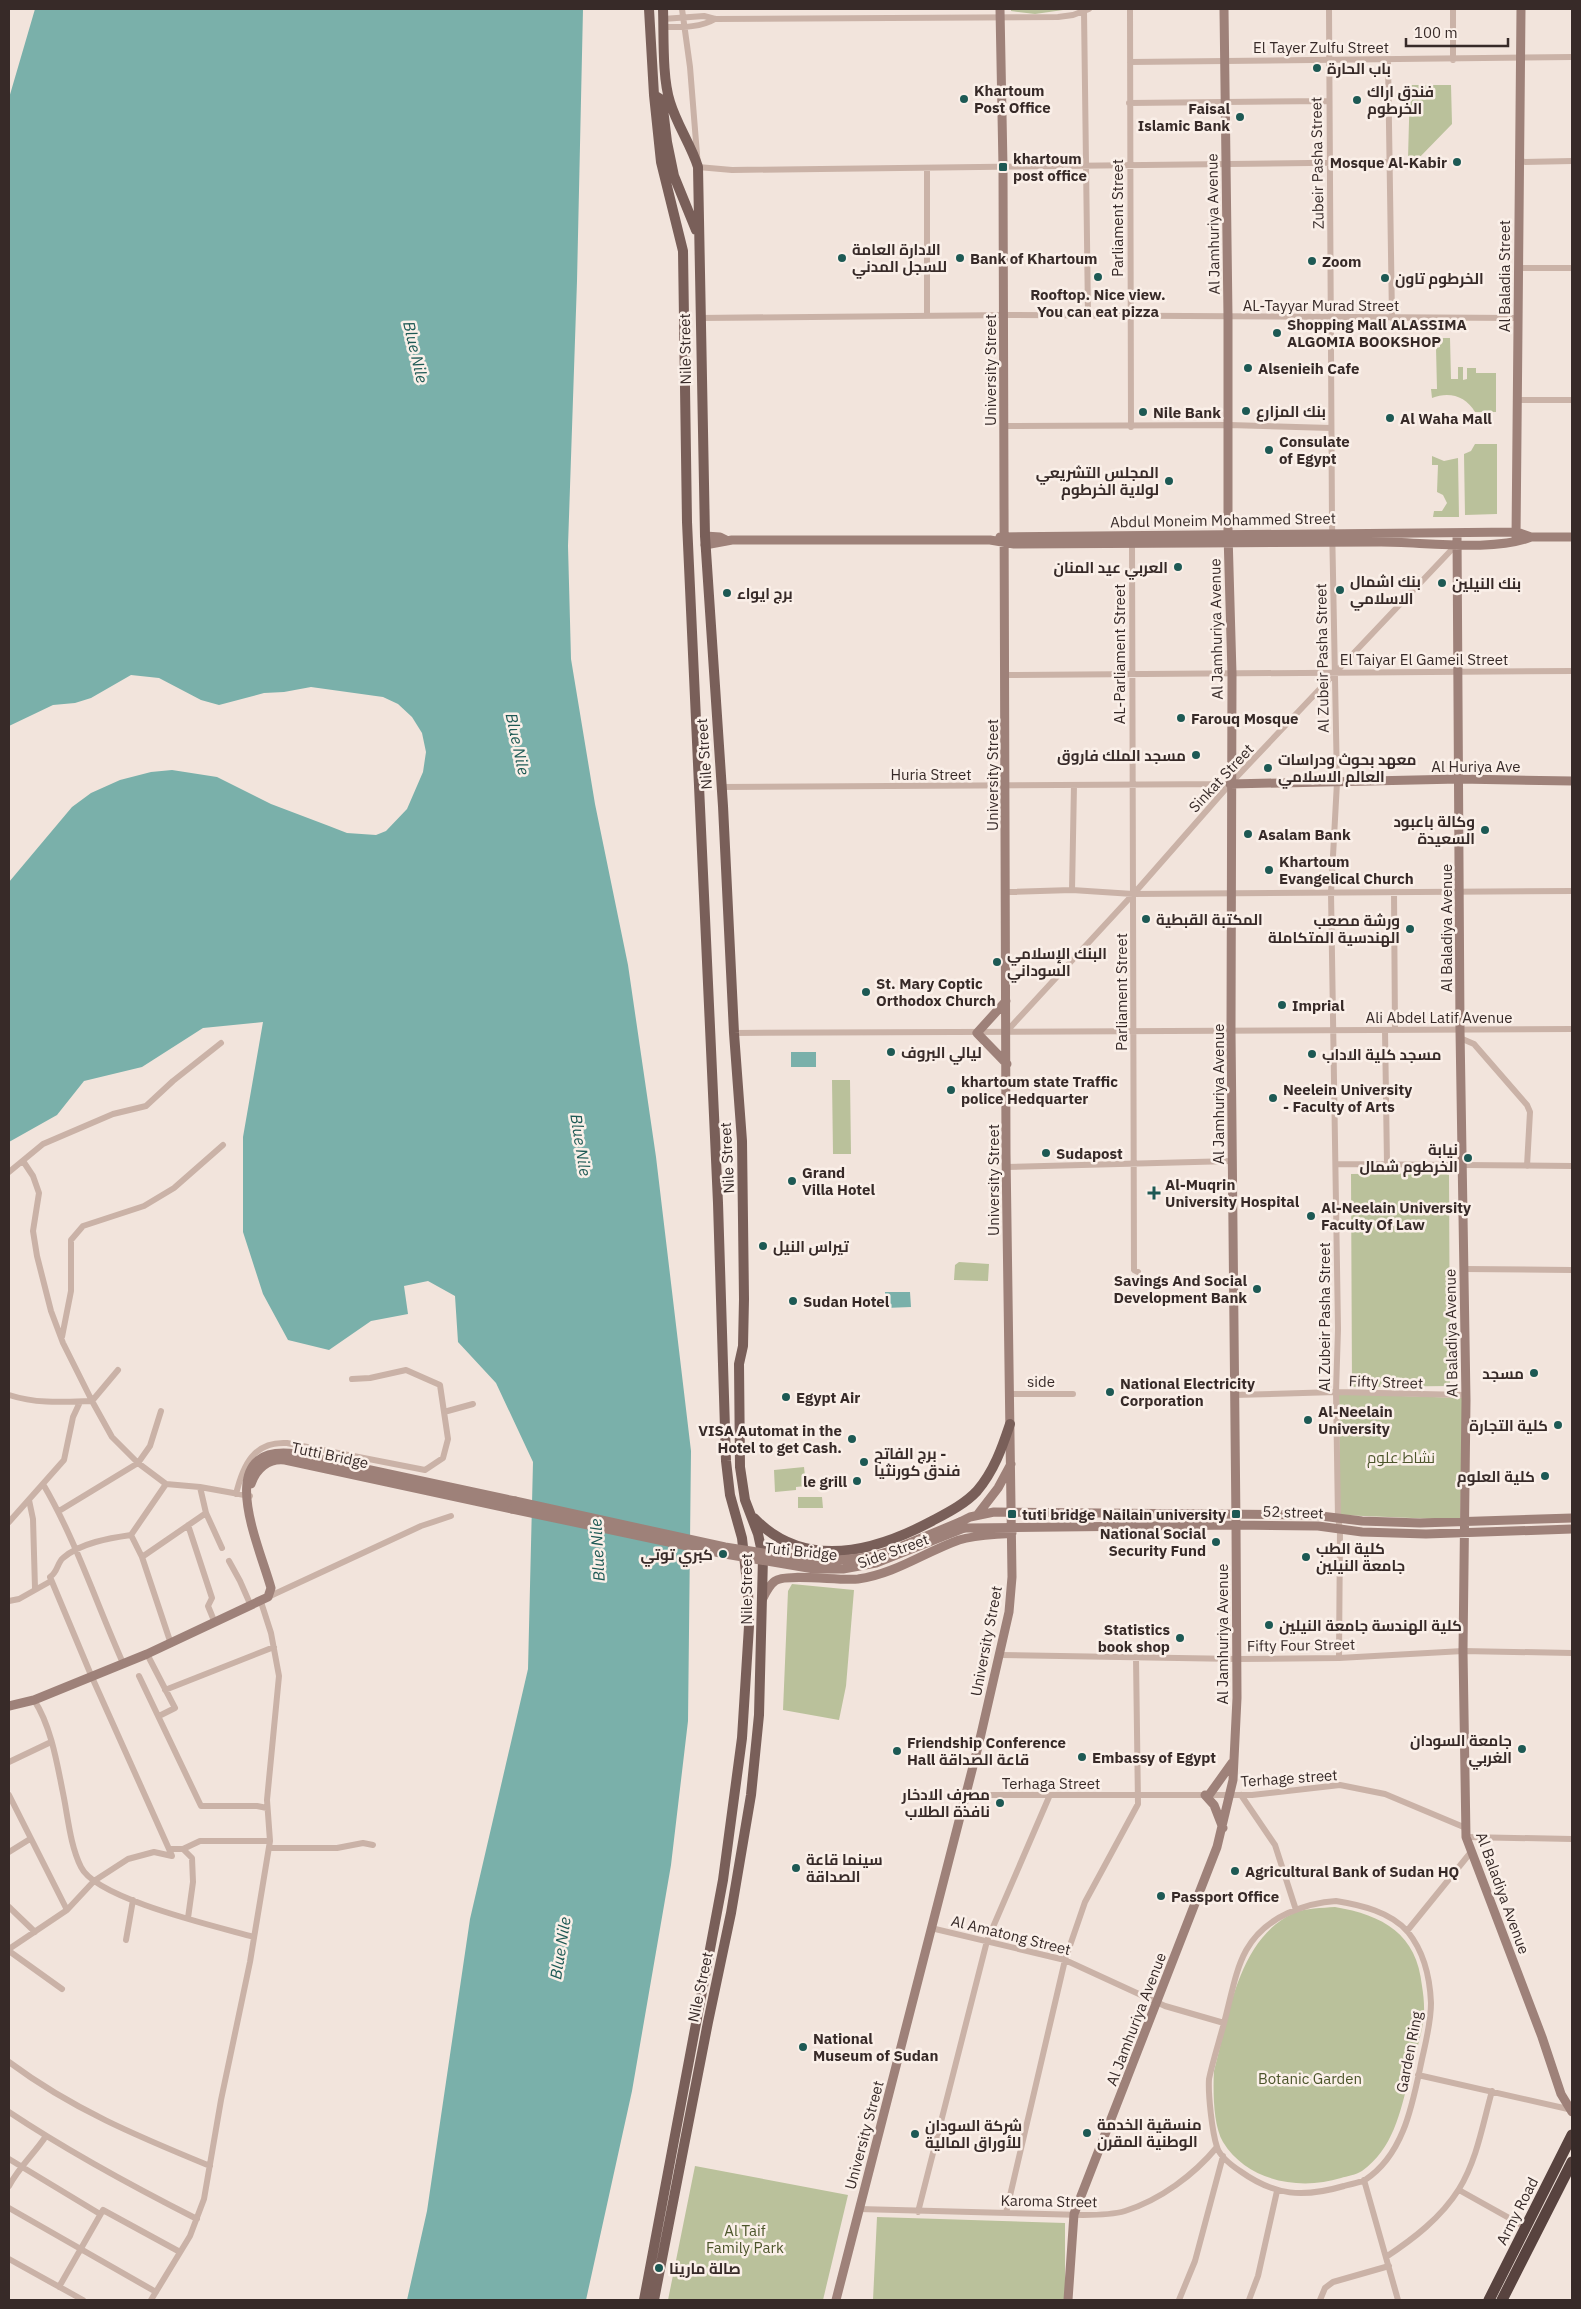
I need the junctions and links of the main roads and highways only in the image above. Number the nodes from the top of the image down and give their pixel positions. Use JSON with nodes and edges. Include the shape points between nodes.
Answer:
{"nodes":[{"id":1,"x":649,"y":9,"type":"edge"},
{"id":2,"x":663,"y":18,"type":"edge"},
{"id":3,"x":650,"y":24,"type":"junction"},
{"id":4,"x":654,"y":95,"type":"junction"},
{"id":5,"x":699,"y":238,"type":"junction"},
{"id":6,"x":684,"y":439,"type":"junction"},
{"id":7,"x":702,"y":444,"type":"junction"},
{"id":8,"x":1010,"y":1424,"type":"road end"},
{"id":9,"x":750,"y":1515,"type":"junction"},
{"id":10,"x":742,"y":1738,"type":"junction"},
{"id":11,"x":758,"y":1739,"type":"junction"},
{"id":12,"x":717,"y":1911,"type":"junction"},
{"id":13,"x":731,"y":1913,"type":"junction"},
{"id":14,"x":696,"y":2022,"type":"junction"},
{"id":15,"x":708,"y":2022,"type":"junction"},
{"id":16,"x":1572,"y":2135,"type":"edge"},
{"id":17,"x":1572,"y":2162,"type":"edge"},
{"id":18,"x":644,"y":2300,"type":"edge"},
{"id":19,"x":654,"y":2300,"type":"edge"},
{"id":20,"x":1490,"y":2300,"type":"edge"},
{"id":21,"x":1502,"y":2300,"type":"edge"}],
"edges":[{"from":1,"to":3,"type":"main road","name":"Nile Street"},
{"from":2,"to":3,"type":"main road"},
{"from":2,"to":5,"type":"main road","name":"Nile Street","via":[[668,95],[698,167]]},
{"from":3,"to":4,"type":"main road","name":"Nile Street"},
{"from":4,"to":5,"type":"main road","via":[[662,100],[674,176]]},
{"from":4,"to":6,"type":"main road","name":"Nile Street","via":[[661,162],[683,251]]},
{"from":5,"to":7,"type":"main road","name":"Nile Street"},
{"from":6,"to":7,"type":"main road","via":[[695,435]]},
{"from":6,"to":10,"type":"main road","name":"Nile Street","via":[[718,1203],[726,1461],[730,1495],[742,1538],[748,1590]]},
{"from":7,"to":9,"type":"main road","name":"Nile Street","via":[[705,540],[742,1141],[744,1299],[743,1346],[738,1378],[740,1467]]},
{"from":8,"to":9,"type":"main road","via":[[991,1473],[975,1493],[909,1533],[865,1547],[815,1552],[774,1537]]},
{"from":9,"to":11,"type":"main road","name":"Nile Street","via":[[763,1557]]},
{"from":10,"to":11,"type":"main road"},
{"from":10,"to":12,"type":"main road","name":"Nile Street"},
{"from":11,"to":13,"type":"main road","name":"Nile Street"},
{"from":12,"to":13,"type":"main road"},
{"from":12,"to":14,"type":"main road","name":"Nile Street"},
{"from":13,"to":15,"type":"main road","name":"Nile Street"},
{"from":14,"to":15,"type":"main road"},
{"from":14,"to":18,"type":"main road","name":"Nile Street"},
{"from":15,"to":19,"type":"main road","name":"Nile Street"},
{"from":16,"to":20,"type":"highway","name":"Army Road"},
{"from":17,"to":21,"type":"highway","name":"Army Road"}]}
